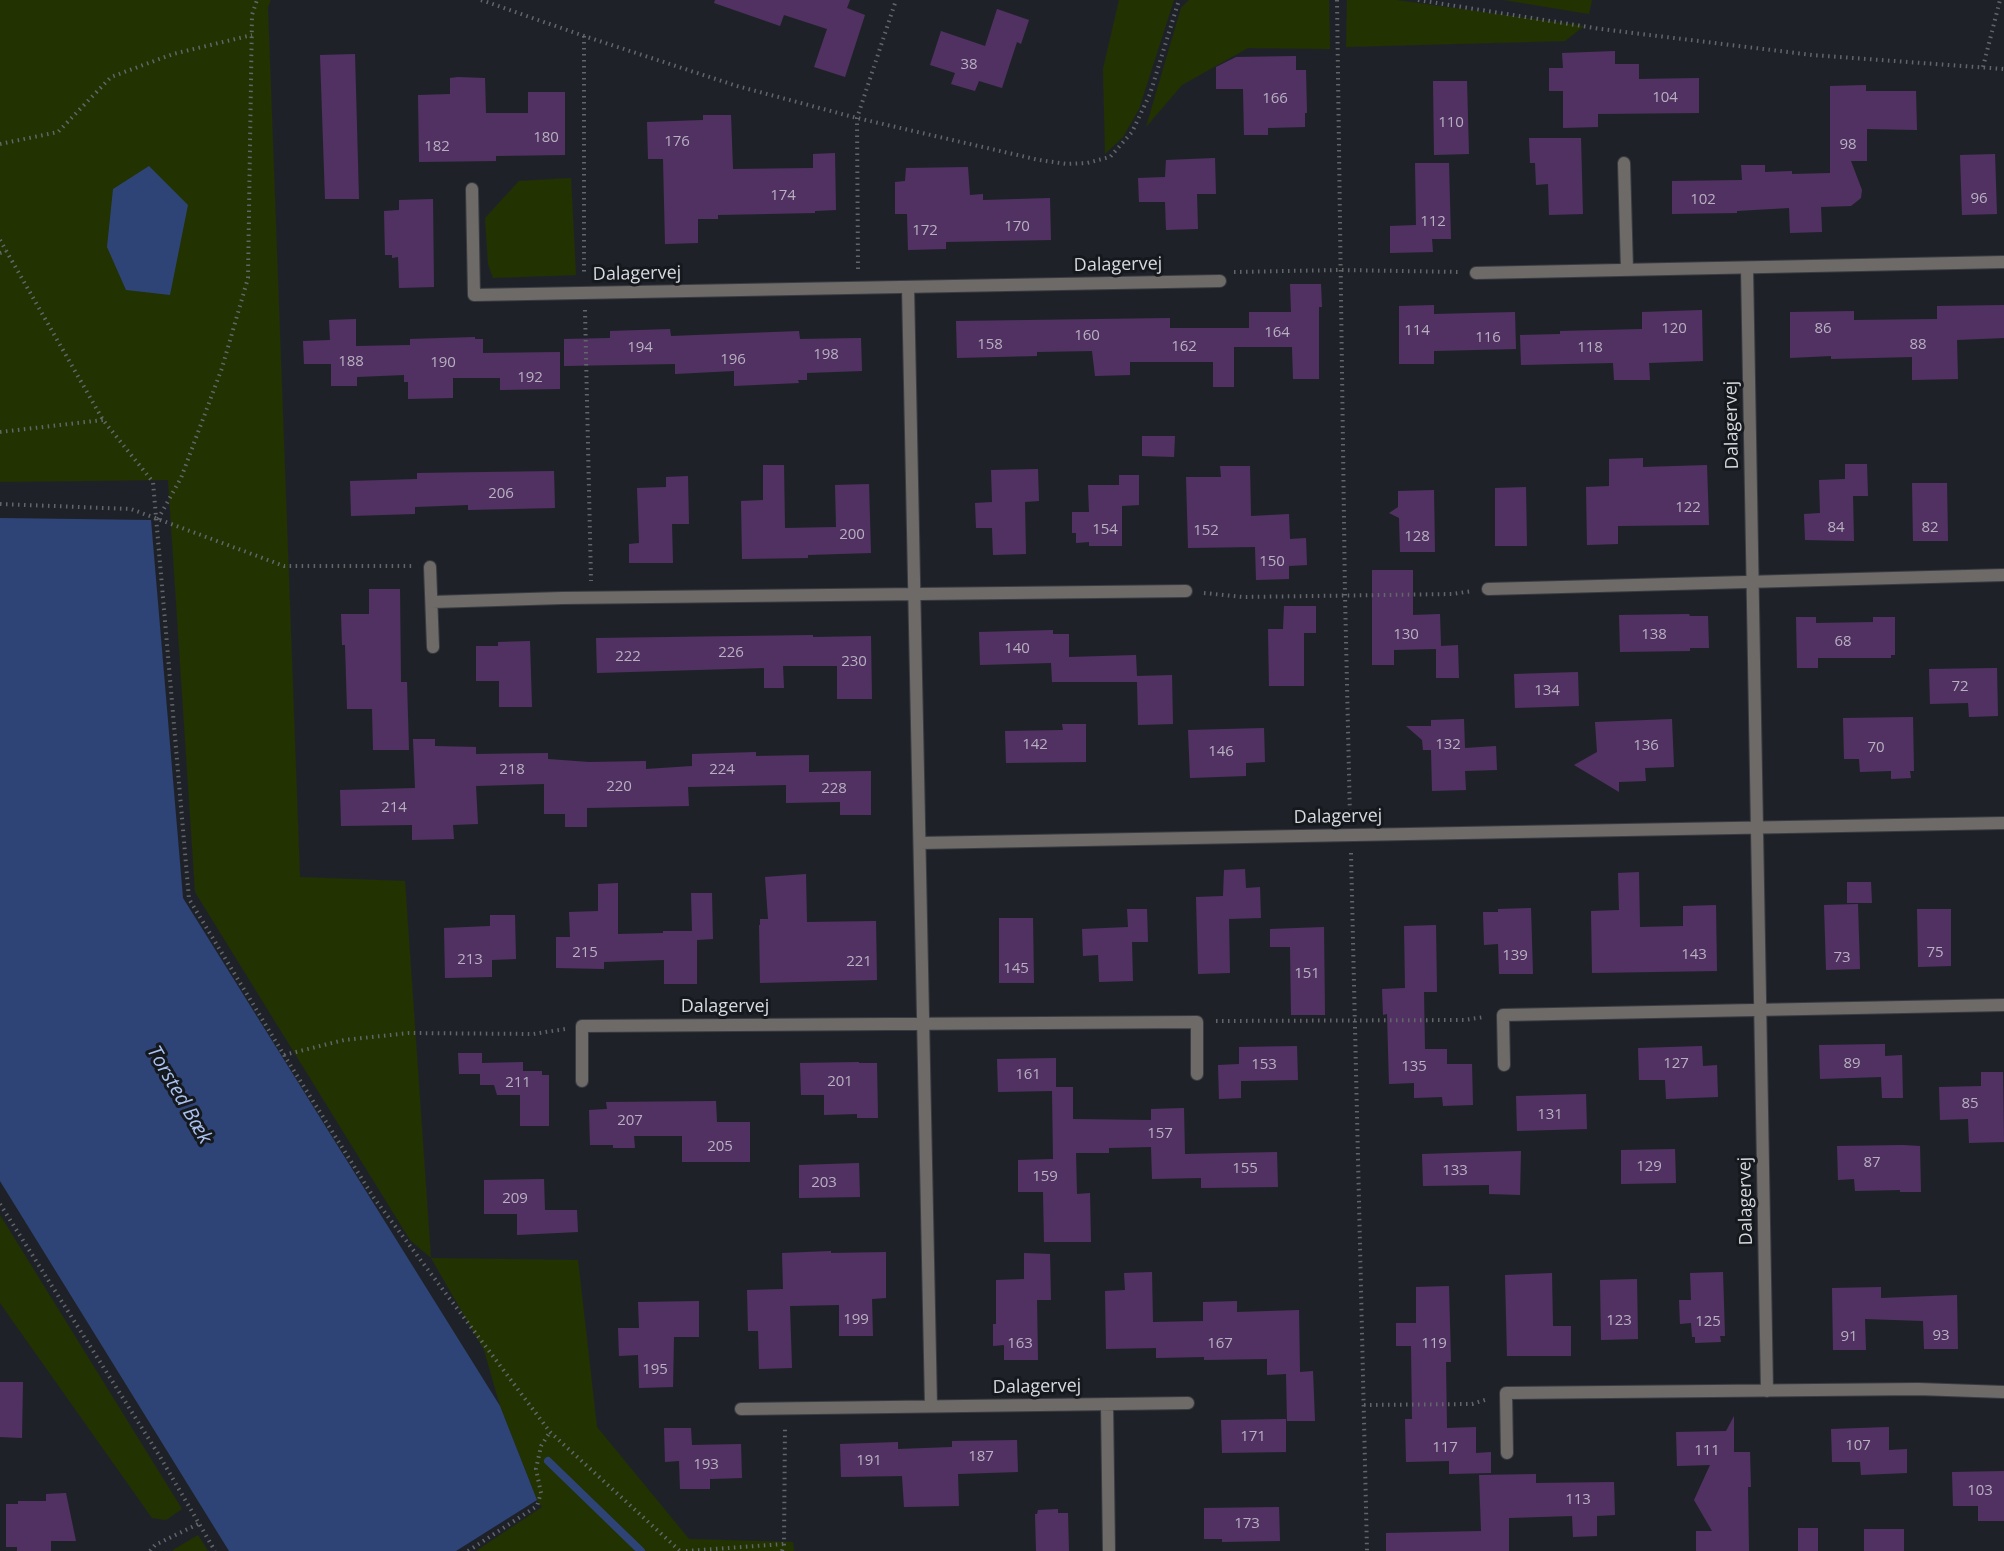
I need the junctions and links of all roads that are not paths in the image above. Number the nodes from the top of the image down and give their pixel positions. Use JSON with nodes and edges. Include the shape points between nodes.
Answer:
{"nodes":[{"id":1,"x":1624,"y":163,"type":"dead end"},
{"id":2,"x":472,"y":189,"type":"dead end"},
{"id":3,"x":2004,"y":262,"type":"edge"},
{"id":4,"x":1747,"y":268,"type":"junction"},
{"id":5,"x":1626,"y":270,"type":"junction"},
{"id":6,"x":1476,"y":273,"type":"road end"},
{"id":7,"x":1220,"y":281,"type":"road end"},
{"id":8,"x":908,"y":287,"type":"junction"},
{"id":9,"x":430,"y":567,"type":"road end"},
{"id":10,"x":2004,"y":575,"type":"edge"},
{"id":11,"x":1753,"y":581,"type":"junction"},
{"id":12,"x":1488,"y":589,"type":"road end"},
{"id":13,"x":1186,"y":591,"type":"road end"},
{"id":14,"x":915,"y":594,"type":"junction"},
{"id":15,"x":432,"y":602,"type":"junction"},
{"id":16,"x":434,"y":647,"type":"dead end"},
{"id":17,"x":2004,"y":823,"type":"edge"},
{"id":18,"x":1757,"y":826,"type":"junction"},
{"id":19,"x":920,"y":843,"type":"junction"},
{"id":20,"x":2004,"y":1005,"type":"edge"},
{"id":21,"x":1760,"y":1010,"type":"junction"},
{"id":22,"x":923,"y":1024,"type":"junction"},
{"id":23,"x":1504,"y":1065,"type":"dead end"},
{"id":24,"x":1197,"y":1074,"type":"dead end"},
{"id":25,"x":582,"y":1081,"type":"dead end"},
{"id":26,"x":1767,"y":1391,"type":"junction"},
{"id":27,"x":2004,"y":1392,"type":"edge"},
{"id":28,"x":1188,"y":1403,"type":"dead end"},
{"id":29,"x":1107,"y":1404,"type":"junction"},
{"id":30,"x":931,"y":1406,"type":"junction"},
{"id":31,"x":741,"y":1409,"type":"dead end"},
{"id":32,"x":1507,"y":1452,"type":"dead end"},
{"id":33,"x":1109,"y":1551,"type":"edge"}],
"edges":[{"from":1,"to":5,"type":"street"},
{"from":2,"to":8,"type":"street","name":"Dalagervej","via":[[474,295]]},
{"from":3,"to":4,"type":"street"},
{"from":4,"to":5,"type":"street"},
{"from":4,"to":11,"type":"street","name":"Dalagervej"},
{"from":5,"to":6,"type":"street"},
{"from":7,"to":8,"type":"street","name":"Dalagervej"},
{"from":8,"to":14,"type":"street"},
{"from":9,"to":15,"type":"street"},
{"from":10,"to":11,"type":"street"},
{"from":11,"to":12,"type":"street"},
{"from":11,"to":18,"type":"street","name":"Dalagervej"},
{"from":13,"to":14,"type":"street"},
{"from":14,"to":15,"type":"street"},
{"from":14,"to":19,"type":"street"},
{"from":15,"to":16,"type":"street"},
{"from":17,"to":18,"type":"street","name":"Dalagervej"},
{"from":18,"to":19,"type":"street","name":"Dalagervej"},
{"from":18,"to":21,"type":"street","name":"Dalagervej"},
{"from":19,"to":22,"type":"street"},
{"from":20,"to":21,"type":"street"},
{"from":21,"to":23,"type":"street","via":[[1503,1015]]},
{"from":21,"to":26,"type":"street","name":"Dalagervej"},
{"from":22,"to":24,"type":"street","name":"Dalagervej","via":[[1197,1022]]},
{"from":22,"to":25,"type":"street","name":"Dalagervej","via":[[582,1026]]},
{"from":22,"to":30,"type":"street"},
{"from":26,"to":27,"type":"street"},
{"from":26,"to":32,"type":"street","via":[[1506,1393]]},
{"from":28,"to":29,"type":"street","name":"Dalagervej"},
{"from":29,"to":30,"type":"street","name":"Dalagervej"},
{"from":29,"to":33,"type":"street","name":"Dalagervej"},
{"from":30,"to":31,"type":"street","name":"Dalagervej"}]}
